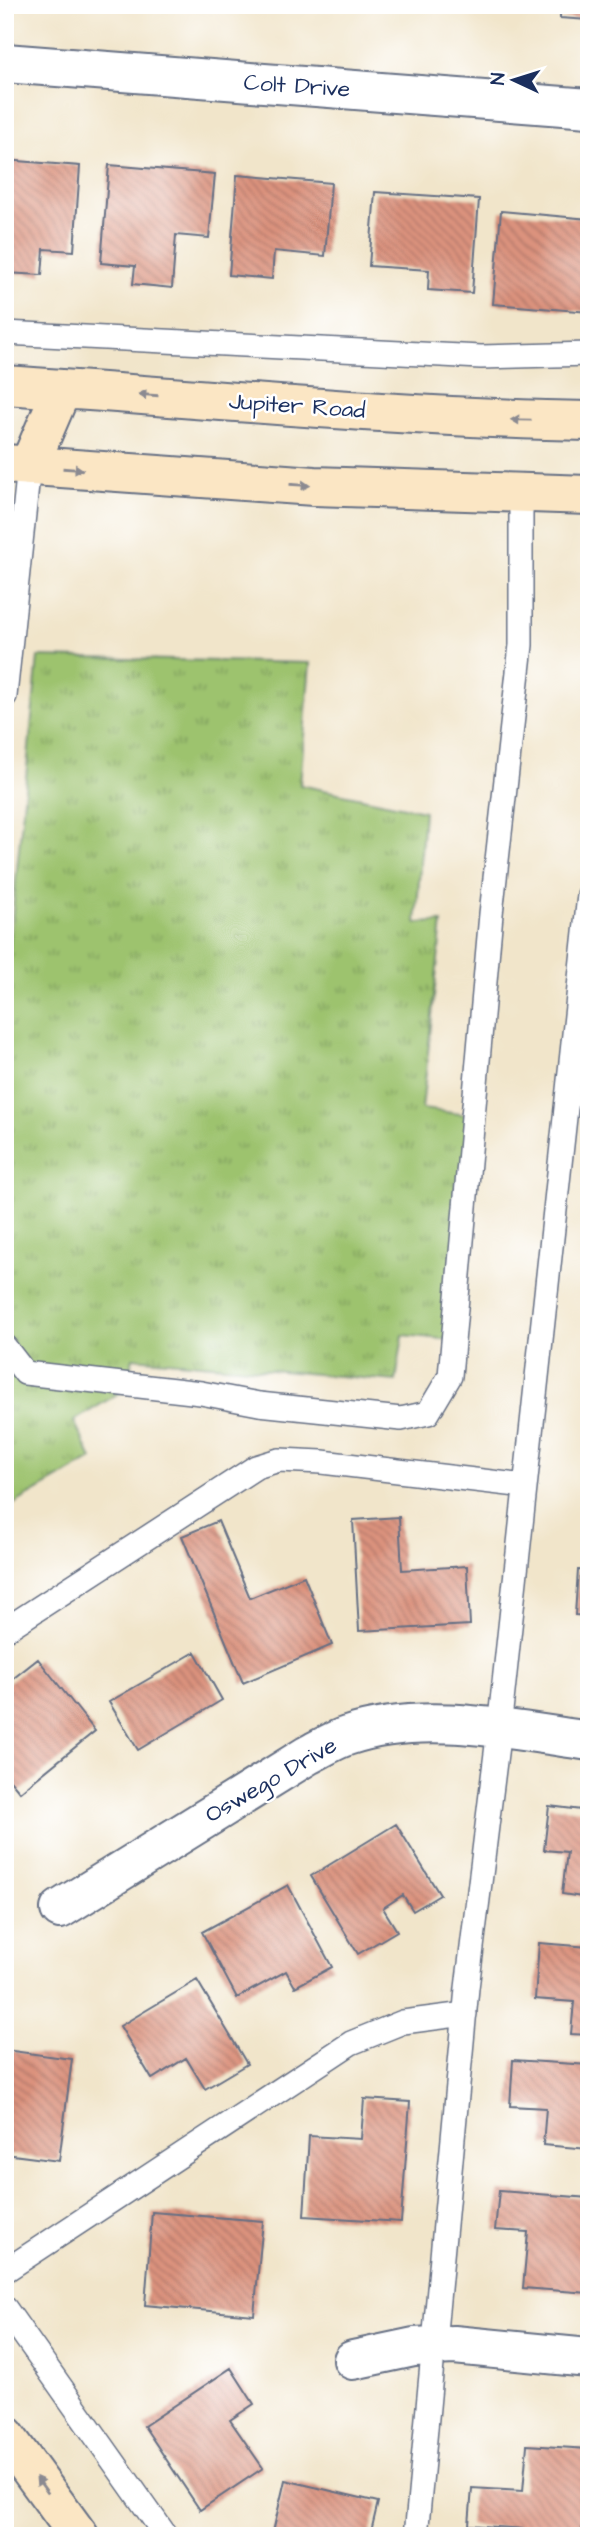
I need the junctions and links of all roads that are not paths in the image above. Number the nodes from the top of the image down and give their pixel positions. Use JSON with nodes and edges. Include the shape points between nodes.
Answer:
{"nodes":[{"id":1,"x":5,"y":63,"type":"edge"},
{"id":2,"x":589,"y":108,"type":"edge"},
{"id":3,"x":5,"y":333,"type":"edge"},
{"id":4,"x":589,"y":354,"type":"edge"},
{"id":5,"x":5,"y":385,"type":"edge"},
{"id":6,"x":62,"y":389,"type":"junction"},
{"id":7,"x":589,"y":421,"type":"edge"},
{"id":8,"x":17,"y":465,"type":"edge"},
{"id":9,"x":521,"y":494,"type":"junction"},
{"id":10,"x":589,"y":495,"type":"edge"},
{"id":11,"x":10,"y":600,"type":"edge"},
{"id":12,"x":5,"y":696,"type":"edge"},
{"id":13,"x":589,"y":895,"type":"edge"},
{"id":14,"x":5,"y":1348,"type":"edge"},
{"id":15,"x":525,"y":1486,"type":"junction"},
{"id":16,"x":5,"y":1630,"type":"edge"},
{"id":17,"x":499,"y":1729,"type":"junction"},
{"id":18,"x":589,"y":1741,"type":"edge"},
{"id":19,"x":60,"y":1909,"type":"dead end"},
{"id":20,"x":465,"y":2014,"type":"junction"},
{"id":21,"x":5,"y":2271,"type":"edge"},
{"id":22,"x":5,"y":2308,"type":"edge"},
{"id":23,"x":434,"y":2346,"type":"junction"},
{"id":24,"x":589,"y":2358,"type":"edge"},
{"id":25,"x":354,"y":2360,"type":"dead end"},
{"id":26,"x":5,"y":2435,"type":"edge"},
{"id":27,"x":79,"y":2536,"type":"edge"},
{"id":28,"x":166,"y":2536,"type":"edge"},
{"id":29,"x":416,"y":2536,"type":"edge"}],
"edges":[{"from":1,"to":2,"type":"street","name":"Colt Drive"},
{"from":3,"to":4,"type":"lane","via":[[481,357]]},
{"from":5,"to":6,"type":"main road","name":"Jupiter Road"},
{"from":7,"to":6,"type":"main road","name":"Jupiter Road","one_way":true,"via":[[323,409]]},
{"from":6,"to":8,"type":"main road"},
{"from":8,"to":9,"type":"main road","one_way":true,"via":[[314,486]]},
{"from":8,"to":11,"type":"lane"},
{"from":9,"to":10,"type":"main road"},
{"from":9,"to":14,"type":"lane","via":[[521,645],[491,914],[450,1376],[428,1413],[401,1419],[24,1373]]},
{"from":11,"to":12,"type":"lane"},
{"from":13,"to":15,"type":"lane"},
{"from":15,"to":16,"type":"lane","via":[[279,1460],[256,1467]]},
{"from":15,"to":17,"type":"lane"},
{"from":17,"to":18,"type":"street","name":"Oswego Drive"},
{"from":17,"to":19,"type":"street","name":"Oswego Drive","via":[[402,1724],[346,1736]]},
{"from":17,"to":20,"type":"lane"},
{"from":20,"to":21,"type":"lane","via":[[403,2022],[351,2043]]},
{"from":20,"to":23,"type":"lane"},
{"from":22,"to":28,"type":"lane"},
{"from":23,"to":24,"type":"street"},
{"from":23,"to":25,"type":"street"},
{"from":23,"to":29,"type":"lane"},
{"from":27,"to":26,"type":"main road","one_way":true}]}
